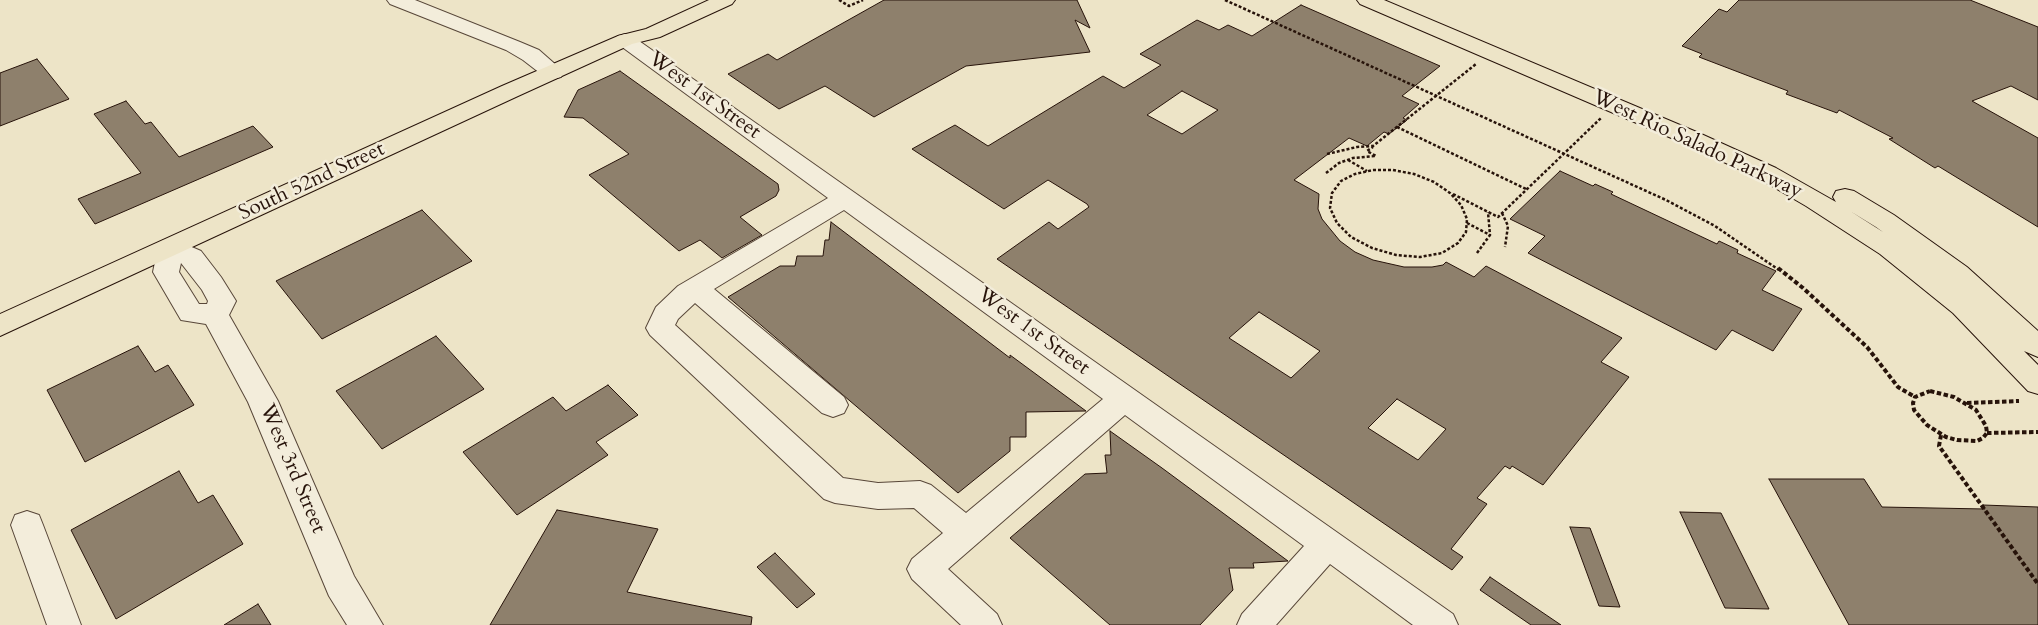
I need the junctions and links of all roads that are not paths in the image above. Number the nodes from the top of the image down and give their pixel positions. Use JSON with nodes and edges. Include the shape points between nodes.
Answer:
{"nodes":[{"id":1,"x":398,"y":0,"type":"edge"},
{"id":2,"x":693,"y":0,"type":"edge"},
{"id":3,"x":725,"y":0,"type":"edge"},
{"id":4,"x":1366,"y":0,"type":"edge"},
{"id":5,"x":1401,"y":0,"type":"edge"},
{"id":6,"x":625,"y":40,"type":"junction"},
{"id":7,"x":553,"y":72,"type":"junction"},
{"id":8,"x":846,"y":198,"type":"junction"},
{"id":9,"x":171,"y":247,"type":"junction"},
{"id":10,"x":695,"y":288,"type":"junction"},
{"id":11,"x":1992,"y":303,"type":"junction"},
{"id":12,"x":1963,"y":306,"type":"junction"},
{"id":13,"x":0,"y":326,"type":"edge"},
{"id":14,"x":2038,"y":347,"type":"edge"},
{"id":15,"x":2028,"y":392,"type":"edge"},
{"id":16,"x":1124,"y":398,"type":"junction"},
{"id":17,"x":833,"y":405,"type":"dead end"},
{"id":18,"x":28,"y":525,"type":"dead end"},
{"id":19,"x":966,"y":533,"type":"junction"},
{"id":20,"x":1327,"y":544,"type":"junction"},
{"id":21,"x":64,"y":625,"type":"edge"},
{"id":22,"x":366,"y":625,"type":"edge"},
{"id":23,"x":985,"y":625,"type":"edge"},
{"id":24,"x":1254,"y":625,"type":"edge"},
{"id":25,"x":1441,"y":625,"type":"edge"}],
"edges":[{"from":1,"to":7,"type":"street","via":[[513,46]]},
{"from":2,"to":6,"type":"main road","via":[[640,25]]},
{"from":3,"to":6,"type":"main road","via":[[654,33]]},
{"from":4,"to":12,"type":"main road","name":"West Rio Salado Parkway","via":[[1767,173],[1870,235]]},
{"from":5,"to":11,"type":"main road","name":"West Rio Salado Parkway","via":[[1717,132],[1789,166],[1885,222],[1958,274]]},
{"from":6,"to":7,"type":"main road","name":"South 52nd Street"},
{"from":6,"to":8,"type":"street","name":"West 1st Street"},
{"from":7,"to":9,"type":"main road","name":"South 52nd Street"},
{"from":8,"to":10,"type":"street"},
{"from":8,"to":16,"type":"street","name":"West 1st Street"},
{"from":9,"to":13,"type":"main road","name":"South 52nd Street"},
{"from":9,"to":22,"type":"street","name":"West 3rd Street","via":[[166,272],[191,313],[215,315],[263,400],[341,585]]},
{"from":10,"to":17,"type":"street"},
{"from":10,"to":19,"type":"street","via":[[666,314],[660,328],[835,490],[878,496],[920,494]]},
{"from":11,"to":12,"type":"main road"},
{"from":11,"to":14,"type":"main road","name":"West Rio Salado Parkway"},
{"from":12,"to":15,"type":"main road","name":"West Rio Salado Parkway"},
{"from":16,"to":19,"type":"street"},
{"from":16,"to":20,"type":"street","name":"West 1st Street"},
{"from":18,"to":21,"type":"street"},
{"from":19,"to":23,"type":"street","via":[[924,569]]},
{"from":20,"to":24,"type":"street"},
{"from":20,"to":25,"type":"street","name":"West 1st Street"}]}
